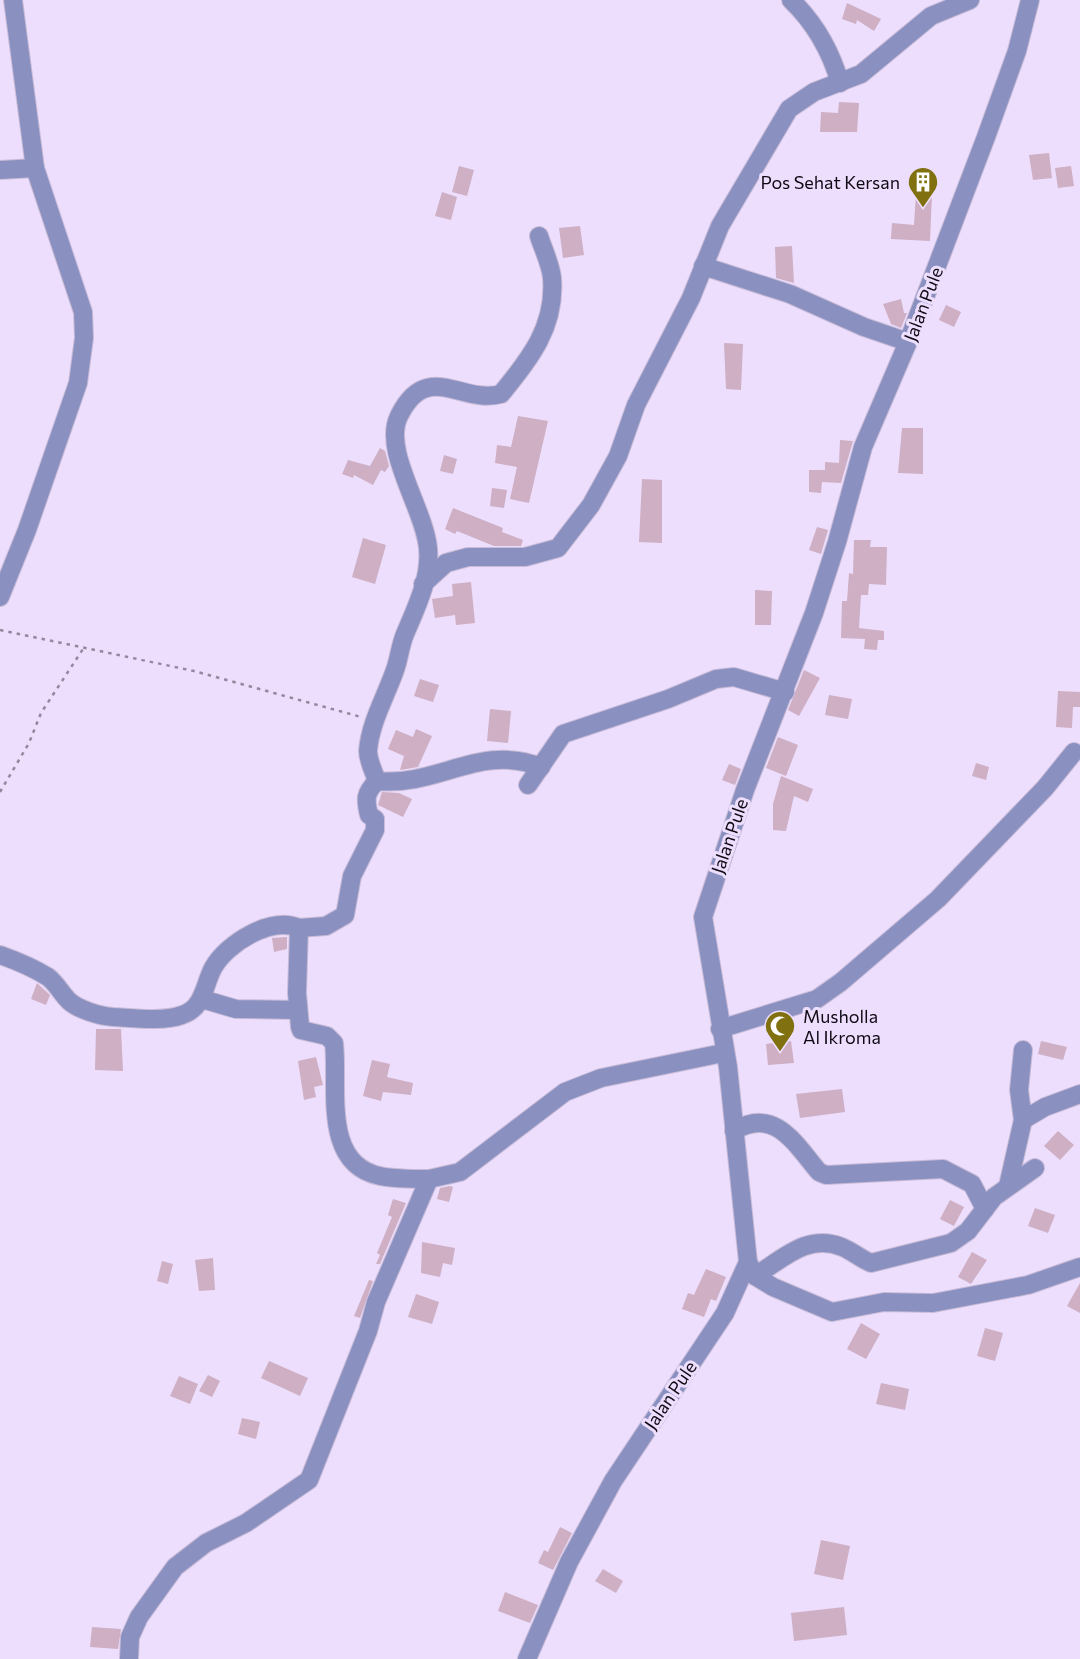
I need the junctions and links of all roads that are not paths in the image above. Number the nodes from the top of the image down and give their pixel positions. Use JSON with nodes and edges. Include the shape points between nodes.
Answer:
{"nodes":[{"id":1,"x":13,"y":0,"type":"edge"},
{"id":2,"x":791,"y":0,"type":"edge"},
{"id":3,"x":970,"y":0,"type":"edge"},
{"id":4,"x":1030,"y":0,"type":"edge"},
{"id":5,"x":840,"y":83,"type":"junction"},
{"id":6,"x":17,"y":169,"type":"edge"},
{"id":7,"x":539,"y":236,"type":"dead end"},
{"id":8,"x":703,"y":267,"type":"junction"},
{"id":9,"x":908,"y":342,"type":"junction"},
{"id":10,"x":423,"y":584,"type":"junction"},
{"id":11,"x":0,"y":597,"type":"edge"},
{"id":12,"x":785,"y":692,"type":"junction"},
{"id":13,"x":1074,"y":752,"type":"dead end"},
{"id":14,"x":541,"y":767,"type":"junction"},
{"id":15,"x":377,"y":781,"type":"junction"},
{"id":16,"x":528,"y":785,"type":"dead end"},
{"id":17,"x":299,"y":928,"type":"junction"},
{"id":18,"x":0,"y":955,"type":"edge"},
{"id":19,"x":202,"y":999,"type":"junction"},
{"id":20,"x":298,"y":1010,"type":"junction"},
{"id":21,"x":720,"y":1029,"type":"junction"},
{"id":22,"x":1023,"y":1050,"type":"dead end"},
{"id":23,"x":723,"y":1053,"type":"junction"},
{"id":24,"x":1080,"y":1094,"type":"edge"},
{"id":25,"x":1023,"y":1120,"type":"junction"},
{"id":26,"x":734,"y":1132,"type":"junction"},
{"id":27,"x":1035,"y":1167,"type":"dead end"},
{"id":28,"x":429,"y":1179,"type":"junction"},
{"id":29,"x":1008,"y":1186,"type":"junction"},
{"id":30,"x":985,"y":1209,"type":"junction"},
{"id":31,"x":1080,"y":1267,"type":"edge"},
{"id":32,"x":752,"y":1269,"type":"junction"},
{"id":33,"x":129,"y":1659,"type":"edge"},
{"id":34,"x":527,"y":1659,"type":"edge"}],
"edges":[{"from":1,"to":6,"type":"street"},
{"from":2,"to":5,"type":"street","via":[[832,55]]},
{"from":3,"to":5,"type":"street","via":[[931,16],[862,74]]},
{"from":4,"to":9,"type":"street","name":"Jalan Pule","via":[[1017,51]]},
{"from":5,"to":8,"type":"street","via":[[814,92],[789,109],[720,226]]},
{"from":6,"to":11,"type":"street","via":[[83,312],[84,338],[78,383]]},
{"from":7,"to":10,"type":"street","via":[[552,278],[545,333],[531,357],[502,394],[477,396],[439,384],[425,388],[399,415],[396,449],[422,517],[428,550]]},
{"from":8,"to":9,"type":"street","via":[[790,295]]},
{"from":8,"to":10,"type":"street","via":[[636,405],[618,456],[592,505],[558,548],[524,557],[468,558],[446,564]]},
{"from":9,"to":12,"type":"street","name":"Jalan Pule","via":[[863,447],[837,542]]},
{"from":10,"to":15,"type":"street","via":[[375,721],[368,752]]},
{"from":12,"to":14,"type":"street","via":[[734,677],[716,679],[563,734]]},
{"from":12,"to":21,"type":"street","name":"Jalan Pule","via":[[749,778],[703,917]]},
{"from":13,"to":21,"type":"street","via":[[938,899],[841,982],[817,999]]},
{"from":14,"to":15,"type":"street","via":[[508,758],[415,781]]},
{"from":14,"to":16,"type":"street"},
{"from":15,"to":17,"type":"street","via":[[366,793],[365,802],[375,830],[352,876],[345,915],[326,926]]},
{"from":17,"to":19,"type":"street","via":[[271,926],[238,943],[214,966]]},
{"from":17,"to":20,"type":"street"},
{"from":18,"to":19,"type":"street","via":[[20,960],[49,978],[69,1001],[100,1015],[183,1015]]},
{"from":19,"to":20,"type":"street","via":[[236,1009]]},
{"from":20,"to":28,"type":"street","via":[[301,1030],[327,1036],[334,1043],[335,1121],[348,1155],[359,1168],[378,1176]]},
{"from":21,"to":23,"type":"street","name":"Jalan Pule"},
{"from":22,"to":25,"type":"street","via":[[1019,1090]]},
{"from":23,"to":26,"type":"street","name":"Jalan Pule"},
{"from":23,"to":28,"type":"street","via":[[601,1077],[565,1092],[460,1172]]},
{"from":24,"to":25,"type":"street"},
{"from":25,"to":29,"type":"street"},
{"from":26,"to":30,"type":"street","via":[[746,1124],[773,1124],[826,1175],[950,1171],[972,1184]]},
{"from":26,"to":32,"type":"street","name":"Jalan Pule"},
{"from":27,"to":29,"type":"street"},
{"from":28,"to":33,"type":"street","via":[[376,1301],[309,1480],[175,1567],[139,1617],[130,1637]]},
{"from":29,"to":30,"type":"street"},
{"from":30,"to":32,"type":"street","via":[[968,1231],[942,1246],[871,1263],[844,1248],[811,1243]]},
{"from":31,"to":32,"type":"street","via":[[1028,1285],[947,1300],[884,1302],[832,1312],[813,1306]]},
{"from":32,"to":34,"type":"street","name":"Jalan Pule","via":[[607,1493],[569,1562]]}]}
